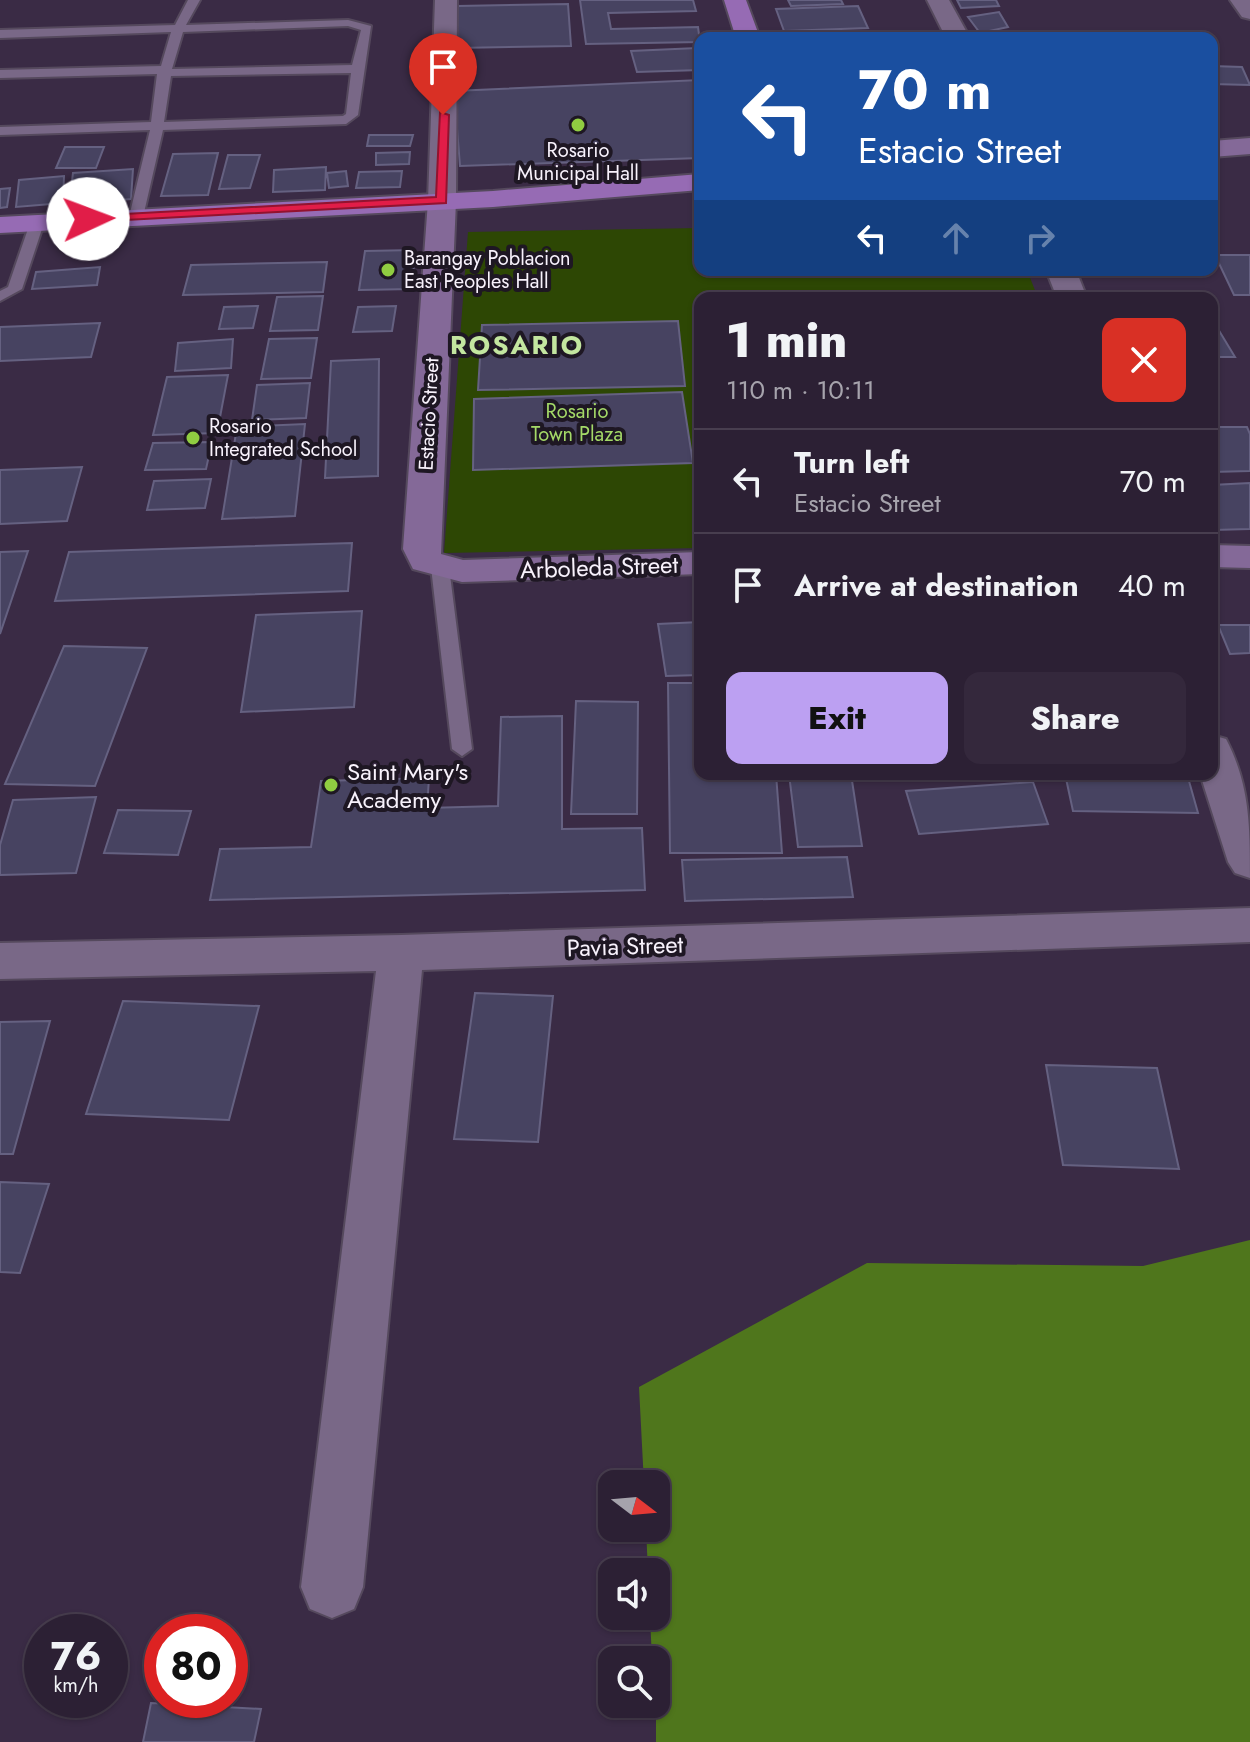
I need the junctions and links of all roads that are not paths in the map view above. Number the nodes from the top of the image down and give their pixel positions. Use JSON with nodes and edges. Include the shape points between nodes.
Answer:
{"nodes":[{"id":1,"x":194,"y":0,"type":"edge"},
{"id":2,"x":446,"y":0,"type":"edge"},
{"id":3,"x":735,"y":0,"type":"edge"},
{"id":4,"x":938,"y":0,"type":"edge"},
{"id":5,"x":1241,"y":0,"type":"edge"},
{"id":6,"x":1250,"y":12,"type":"edge"},
{"id":7,"x":176,"y":28,"type":"junction"},
{"id":8,"x":746,"y":32,"type":"edge"},
{"id":9,"x":955,"y":32,"type":"edge"},
{"id":10,"x":0,"y":34,"type":"edge"},
{"id":11,"x":357,"y":69,"type":"junction"},
{"id":12,"x":164,"y":71,"type":"junction"},
{"id":13,"x":0,"y":74,"type":"edge"},
{"id":14,"x":157,"y":126,"type":"junction"},
{"id":15,"x":0,"y":131,"type":"edge"},
{"id":16,"x":1250,"y":146,"type":"edge"},
{"id":17,"x":1218,"y":149,"type":"edge"},
{"id":18,"x":694,"y":182,"type":"edge"},
{"id":19,"x":442,"y":201,"type":"junction"},
{"id":20,"x":136,"y":217,"type":"junction"},
{"id":21,"x":37,"y":223,"type":"junction"},
{"id":22,"x":0,"y":225,"type":"edge"},
{"id":23,"x":0,"y":297,"type":"edge"},
{"id":24,"x":1218,"y":556,"type":"edge"},
{"id":25,"x":1250,"y":557,"type":"edge"},
{"id":26,"x":694,"y":563,"type":"edge"},
{"id":27,"x":440,"y":567,"type":"junction"},
{"id":28,"x":462,"y":749,"type":"dead end"},
{"id":29,"x":1218,"y":767,"type":"edge"},
{"id":30,"x":1250,"y":862,"type":"edge"},
{"id":31,"x":1250,"y":925,"type":"edge"},
{"id":32,"x":401,"y":953,"type":"junction"},
{"id":33,"x":0,"y":961,"type":"edge"},
{"id":34,"x":332,"y":1587,"type":"dead end"}],
"edges":[{"from":1,"to":7,"type":"lane"},
{"from":2,"to":19,"type":"street","name":"Estacio Street"},
{"from":3,"to":8,"type":"highway"},
{"from":4,"to":9,"type":"street"},
{"from":5,"to":6,"type":"street"},
{"from":7,"to":10,"type":"lane"},
{"from":7,"to":11,"type":"lane","via":[[356,23],[367,28]]},
{"from":7,"to":12,"type":"lane"},
{"from":11,"to":12,"type":"lane"},
{"from":11,"to":14,"type":"lane","via":[[352,115],[346,120]]},
{"from":12,"to":13,"type":"lane"},
{"from":12,"to":14,"type":"lane"},
{"from":14,"to":15,"type":"lane"},
{"from":14,"to":20,"type":"lane"},
{"from":16,"to":17,"type":"main road"},
{"from":18,"to":19,"type":"highway"},
{"from":19,"to":20,"type":"highway"},
{"from":19,"to":27,"type":"main road","name":"Estacio Street","via":[[421,549],[426,561]]},
{"from":20,"to":21,"type":"highway"},
{"from":21,"to":22,"type":"highway"},
{"from":21,"to":23,"type":"lane","via":[[15,289]]},
{"from":24,"to":25,"type":"main road"},
{"from":26,"to":27,"type":"main road","name":"Arboleda Street","via":[[462,571]]},
{"from":27,"to":28,"type":"lane"},
{"from":29,"to":30,"type":"street"},
{"from":31,"to":32,"type":"street","name":"Pavia Street"},
{"from":32,"to":33,"type":"street","name":"Pavia Street"},
{"from":32,"to":34,"type":"street"}]}
